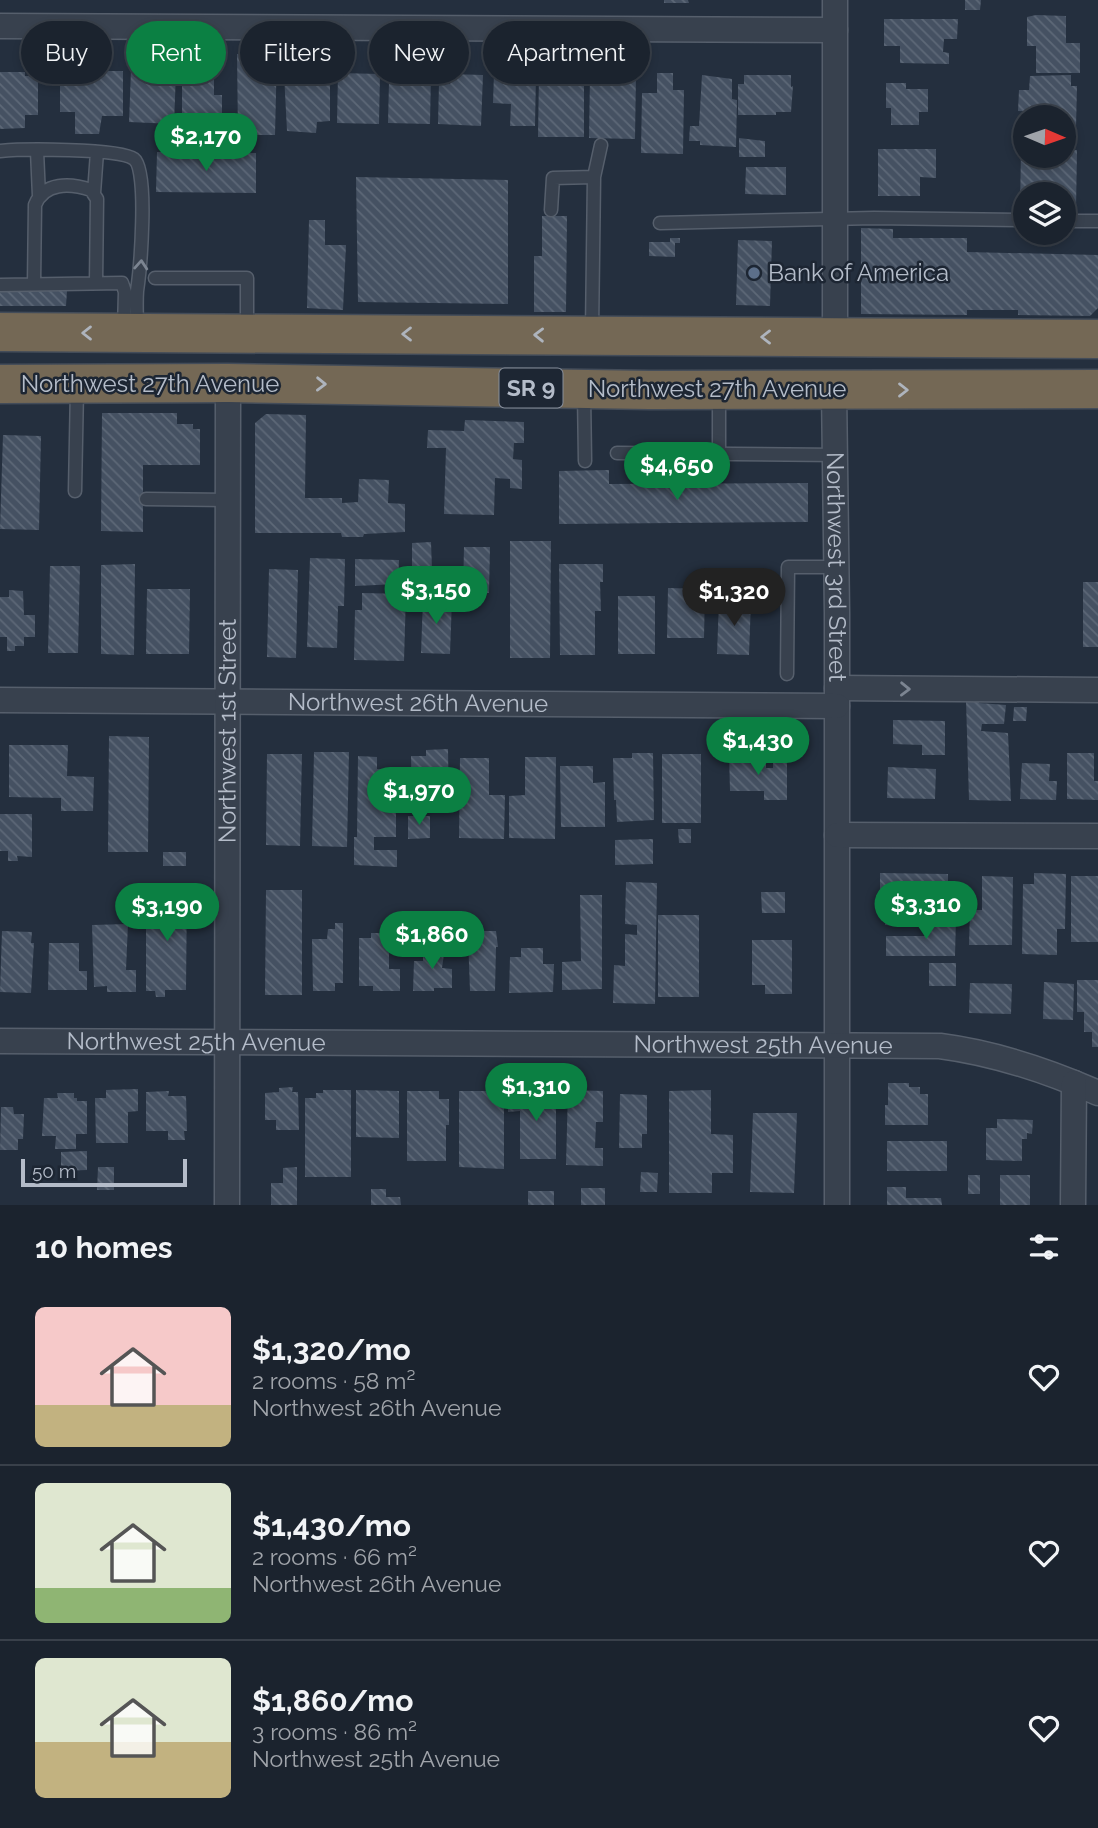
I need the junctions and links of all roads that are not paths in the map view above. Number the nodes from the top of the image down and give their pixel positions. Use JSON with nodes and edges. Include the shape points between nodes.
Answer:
{"nodes":[{"id":1,"x":835,"y":0,"type":"edge"},
{"id":2,"x":0,"y":26,"type":"edge"},
{"id":3,"x":835,"y":30,"type":"junction"},
{"id":4,"x":601,"y":145,"type":"dead end"},
{"id":5,"x":37,"y":150,"type":"junction"},
{"id":6,"x":0,"y":152,"type":"edge"},
{"id":7,"x":97,"y":152,"type":"junction"},
{"id":8,"x":594,"y":177,"type":"junction"},
{"id":9,"x":94,"y":193,"type":"junction"},
{"id":10,"x":39,"y":196,"type":"junction"},
{"id":11,"x":551,"y":210,"type":"dead end"},
{"id":12,"x":835,"y":219,"type":"junction"},
{"id":13,"x":1013,"y":220,"type":"edge"},
{"id":14,"x":1076,"y":221,"type":"edge"},
{"id":15,"x":1098,"y":221,"type":"edge"},
{"id":16,"x":660,"y":223,"type":"dead end"},
{"id":17,"x":155,"y":278,"type":"dead end"},
{"id":18,"x":96,"y":283,"type":"junction"},
{"id":19,"x":34,"y":284,"type":"junction"},
{"id":20,"x":0,"y":285,"type":"edge"},
{"id":21,"x":262,"y":329,"type":"junction"},
{"id":22,"x":0,"y":332,"type":"edge"},
{"id":23,"x":131,"y":333,"type":"junction"},
{"id":24,"x":195,"y":333,"type":"junction"},
{"id":25,"x":592,"y":336,"type":"junction"},
{"id":26,"x":835,"y":337,"type":"junction"},
{"id":27,"x":1017,"y":339,"type":"junction"},
{"id":28,"x":1098,"y":340,"type":"edge"},
{"id":29,"x":228,"y":383,"type":"junction"},
{"id":30,"x":0,"y":384,"type":"edge"},
{"id":31,"x":77,"y":384,"type":"junction"},
{"id":32,"x":584,"y":389,"type":"junction"},
{"id":33,"x":634,"y":389,"type":"junction"},
{"id":34,"x":1098,"y":389,"type":"edge"},
{"id":35,"x":719,"y":390,"type":"junction"},
{"id":36,"x":834,"y":390,"type":"junction"},
{"id":37,"x":617,"y":453,"type":"dead end"},
{"id":38,"x":719,"y":454,"type":"junction"},
{"id":39,"x":836,"y":455,"type":"junction"},
{"id":40,"x":585,"y":461,"type":"dead end"},
{"id":41,"x":75,"y":492,"type":"dead end"},
{"id":42,"x":146,"y":499,"type":"dead end"},
{"id":43,"x":228,"y":500,"type":"junction"},
{"id":44,"x":837,"y":566,"type":"junction"},
{"id":45,"x":787,"y":674,"type":"dead end"},
{"id":46,"x":1098,"y":690,"type":"edge"},
{"id":47,"x":837,"y":697,"type":"junction"},
{"id":48,"x":0,"y":700,"type":"edge"},
{"id":49,"x":228,"y":701,"type":"junction"},
{"id":50,"x":837,"y":835,"type":"junction"},
{"id":51,"x":1098,"y":836,"type":"edge"},
{"id":52,"x":0,"y":1041,"type":"edge"},
{"id":53,"x":227,"y":1041,"type":"junction"},
{"id":54,"x":838,"y":1044,"type":"junction"},
{"id":55,"x":1074,"y":1083,"type":"junction"},
{"id":56,"x":1098,"y":1093,"type":"edge"},
{"id":57,"x":227,"y":1205,"type":"edge"},
{"id":58,"x":837,"y":1205,"type":"edge"},
{"id":59,"x":1073,"y":1205,"type":"edge"}],
"edges":[{"from":1,"to":3,"type":"street"},
{"from":2,"to":3,"type":"street"},
{"from":3,"to":12,"type":"street"},
{"from":4,"to":8,"type":"lane"},
{"from":5,"to":6,"type":"lane"},
{"from":5,"to":7,"type":"lane"},
{"from":5,"to":10,"type":"lane"},
{"from":7,"to":9,"type":"lane"},
{"from":23,"to":7,"type":"lane","one_way":true,"via":[[141,261],[141,171],[133,158]]},
{"from":8,"to":11,"type":"lane","via":[[553,178]]},
{"from":8,"to":25,"type":"lane"},
{"from":9,"to":10,"type":"lane","via":[[63,186],[45,189]]},
{"from":9,"to":18,"type":"lane","via":[[98,207]]},
{"from":10,"to":19,"type":"lane"},
{"from":12,"to":13,"type":"lane"},
{"from":12,"to":16,"type":"lane"},
{"from":12,"to":26,"type":"street"},
{"from":14,"to":15,"type":"lane"},
{"from":17,"to":21,"type":"lane","via":[[247,278]]},
{"from":18,"to":19,"type":"lane"},
{"from":18,"to":23,"type":"lane","via":[[124,286]]},
{"from":19,"to":20,"type":"lane"},
{"from":21,"to":24,"type":"highway","name":"Northwest 27th Avenue","number":"SR 9"},
{"from":25,"to":21,"type":"highway","name":"Northwest 27th Avenue","number":"SR 9","one_way":true},
{"from":21,"to":29,"type":"highway"},
{"from":23,"to":22,"type":"highway","name":"Northwest 27th Avenue","number":"SR 9","one_way":true},
{"from":23,"to":24,"type":"highway","name":"Northwest 27th Avenue","number":"SR 9"},
{"from":24,"to":29,"type":"highway"},
{"from":26,"to":25,"type":"highway","name":"Northwest 27th Avenue","number":"SR 9","one_way":true},
{"from":26,"to":27,"type":"highway","name":"Northwest 27th Avenue","number":"SR 9"},
{"from":26,"to":33,"type":"highway","via":[[805,366],[658,372],[643,376]]},
{"from":27,"to":28,"type":"highway","name":"Northwest 27th Avenue","number":"SR 9"},
{"from":27,"to":36,"type":"highway","via":[[968,358],[867,362],[842,375]]},
{"from":29,"to":31,"type":"highway","name":"Northwest 27th Avenue","number":"SR 9"},
{"from":29,"to":32,"type":"highway","name":"Northwest 27th Avenue","number":"SR 9","one_way":true},
{"from":29,"to":43,"type":"street","name":"Northwest 1st Street"},
{"from":30,"to":31,"type":"highway","name":"Northwest 27th Avenue","number":"SR 9"},
{"from":31,"to":41,"type":"lane"},
{"from":32,"to":33,"type":"highway","name":"Northwest 27th Avenue","number":"SR 9"},
{"from":32,"to":40,"type":"lane"},
{"from":33,"to":35,"type":"highway","name":"Northwest 27th Avenue","number":"SR 9"},
{"from":36,"to":34,"type":"highway","name":"Northwest 27th Avenue","number":"SR 9","one_way":true},
{"from":35,"to":36,"type":"highway","name":"Northwest 27th Avenue","number":"SR 9"},
{"from":35,"to":38,"type":"lane"},
{"from":36,"to":39,"type":"street","name":"Northwest 3rd Street"},
{"from":37,"to":38,"type":"lane"},
{"from":38,"to":39,"type":"lane"},
{"from":39,"to":44,"type":"street","name":"Northwest 3rd Street"},
{"from":42,"to":43,"type":"lane"},
{"from":43,"to":49,"type":"street","name":"Northwest 1st Street"},
{"from":44,"to":45,"type":"lane","via":[[788,568]]},
{"from":44,"to":47,"type":"street","name":"Northwest 3rd Street"},
{"from":47,"to":46,"type":"street","name":"Northwest 26th Avenue","one_way":true},
{"from":47,"to":49,"type":"street","name":"Northwest 26th Avenue"},
{"from":47,"to":50,"type":"street","name":"Northwest 3rd Street"},
{"from":48,"to":49,"type":"street","name":"Northwest 26th Avenue"},
{"from":49,"to":53,"type":"street","name":"Northwest 1st Street"},
{"from":50,"to":51,"type":"street"},
{"from":50,"to":54,"type":"street","name":"Northwest 3rd Street"},
{"from":52,"to":53,"type":"street","name":"Northwest 25th Avenue"},
{"from":53,"to":54,"type":"street","name":"Northwest 25th Avenue"},
{"from":53,"to":57,"type":"street","name":"Northwest 1st Street"},
{"from":54,"to":55,"type":"street","name":"Northwest 25th Avenue","via":[[964,1049]]},
{"from":54,"to":58,"type":"street","name":"Northwest 3rd Street"},
{"from":55,"to":56,"type":"street","name":"Northwest 25th Avenue"},
{"from":55,"to":59,"type":"street"}]}
